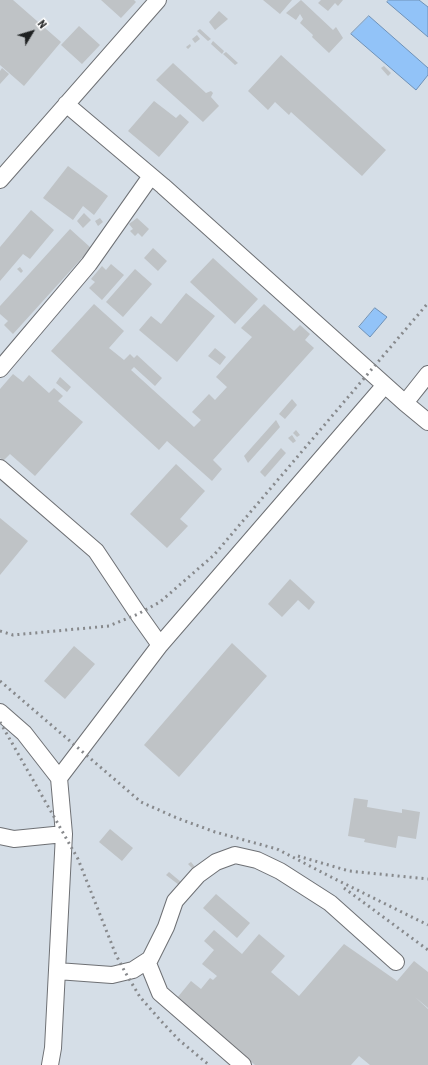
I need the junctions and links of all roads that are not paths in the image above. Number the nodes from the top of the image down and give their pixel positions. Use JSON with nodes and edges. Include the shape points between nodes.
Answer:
{"nodes":[{"id":1,"x":158,"y":0,"type":"edge"},
{"id":2,"x":66,"y":104,"type":"junction"},
{"id":3,"x":151,"y":176,"type":"junction"},
{"id":4,"x":0,"y":180,"type":"edge"},
{"id":5,"x":0,"y":369,"type":"edge"},
{"id":6,"x":428,"y":374,"type":"edge"},
{"id":7,"x":386,"y":385,"type":"junction"},
{"id":8,"x":405,"y":403,"type":"junction"},
{"id":9,"x":428,"y":422,"type":"edge"},
{"id":10,"x":0,"y":468,"type":"edge"},
{"id":11,"x":160,"y":645,"type":"junction"},
{"id":12,"x":0,"y":712,"type":"edge"},
{"id":13,"x":59,"y":778,"type":"junction"},
{"id":14,"x":64,"y":834,"type":"junction"},
{"id":15,"x":0,"y":836,"type":"edge"},
{"id":16,"x":147,"y":961,"type":"junction"},
{"id":17,"x":396,"y":962,"type":"dead end"},
{"id":18,"x":57,"y":971,"type":"junction"},
{"id":19,"x":50,"y":1065,"type":"edge"},
{"id":20,"x":243,"y":1065,"type":"edge"}],
"edges":[{"from":1,"to":2,"type":"lane"},
{"from":2,"to":3,"type":"lane"},
{"from":2,"to":4,"type":"lane"},
{"from":3,"to":5,"type":"lane","via":[[89,264]]},
{"from":3,"to":7,"type":"lane"},
{"from":6,"to":8,"type":"lane"},
{"from":7,"to":8,"type":"lane"},
{"from":7,"to":11,"type":"lane"},
{"from":8,"to":9,"type":"lane"},
{"from":10,"to":11,"type":"lane","via":[[96,551]]},
{"from":11,"to":13,"type":"lane"},
{"from":12,"to":13,"type":"lane","via":[[24,733]]},
{"from":13,"to":14,"type":"lane"},
{"from":14,"to":15,"type":"lane","via":[[14,840]]},
{"from":14,"to":18,"type":"lane"},
{"from":16,"to":17,"type":"lane","via":[[166,927],[175,901],[198,875],[216,862],[235,855],[257,860],[280,871],[330,903]]},
{"from":16,"to":18,"type":"lane","via":[[133,970],[112,975]]},
{"from":16,"to":20,"type":"lane","via":[[160,993]]},
{"from":18,"to":19,"type":"lane"}]}
